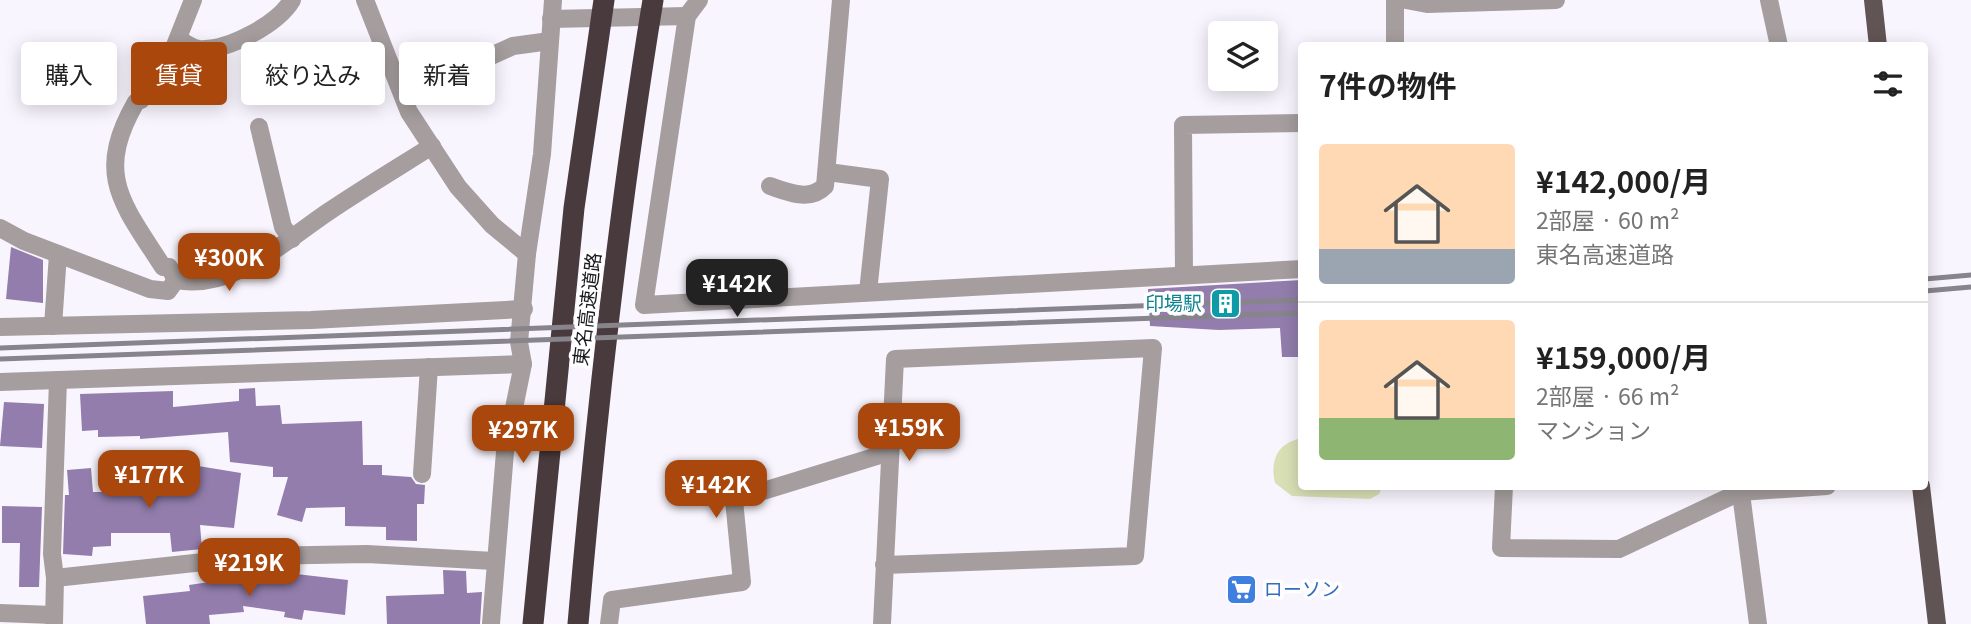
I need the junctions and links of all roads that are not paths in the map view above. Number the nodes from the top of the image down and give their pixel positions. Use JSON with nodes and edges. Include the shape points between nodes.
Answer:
{"nodes":[{"id":1,"x":193,"y":0,"type":"edge"},
{"id":2,"x":292,"y":0,"type":"edge"},
{"id":3,"x":365,"y":0,"type":"edge"},
{"id":4,"x":553,"y":0,"type":"edge"},
{"id":5,"x":604,"y":0,"type":"edge"},
{"id":6,"x":653,"y":0,"type":"edge"},
{"id":7,"x":699,"y":0,"type":"edge"},
{"id":8,"x":841,"y":0,"type":"edge"},
{"id":9,"x":1395,"y":0,"type":"edge"},
{"id":10,"x":1406,"y":0,"type":"edge"},
{"id":11,"x":1556,"y":0,"type":"edge"},
{"id":12,"x":1769,"y":0,"type":"edge"},
{"id":13,"x":1873,"y":0,"type":"edge"},
{"id":14,"x":687,"y":16,"type":"junction"},
{"id":15,"x":551,"y":19,"type":"junction"},
{"id":16,"x":179,"y":39,"type":"junction"},
{"id":17,"x":550,"y":41,"type":"junction"},
{"id":18,"x":1395,"y":42,"type":"edge"},
{"id":19,"x":1778,"y":42,"type":"edge"},
{"id":20,"x":1878,"y":42,"type":"edge"},
{"id":21,"x":495,"y":54,"type":"edge"},
{"id":22,"x":1298,"y":124,"type":"edge"},
{"id":23,"x":259,"y":127,"type":"dead end"},
{"id":24,"x":432,"y":146,"type":"junction"},
{"id":25,"x":828,"y":172,"type":"junction"},
{"id":26,"x":770,"y":186,"type":"dead end"},
{"id":27,"x":0,"y":228,"type":"edge"},
{"id":28,"x":292,"y":239,"type":"junction"},
{"id":29,"x":58,"y":254,"type":"junction"},
{"id":30,"x":527,"y":254,"type":"junction"},
{"id":31,"x":1298,"y":270,"type":"edge"},
{"id":32,"x":1184,"y":275,"type":"junction"},
{"id":33,"x":176,"y":280,"type":"junction"},
{"id":34,"x":868,"y":292,"type":"junction"},
{"id":35,"x":524,"y":309,"type":"junction"},
{"id":36,"x":53,"y":326,"type":"junction"},
{"id":37,"x":0,"y":327,"type":"edge"},
{"id":38,"x":523,"y":364,"type":"junction"},
{"id":39,"x":429,"y":367,"type":"junction"},
{"id":40,"x":58,"y":380,"type":"junction"},
{"id":41,"x":0,"y":382,"type":"edge"},
{"id":42,"x":890,"y":452,"type":"junction"},
{"id":43,"x":422,"y":474,"type":"dead end"},
{"id":44,"x":1504,"y":490,"type":"edge"},
{"id":45,"x":1738,"y":490,"type":"edge"},
{"id":46,"x":1740,"y":490,"type":"edge"},
{"id":47,"x":1921,"y":490,"type":"edge"},
{"id":48,"x":494,"y":561,"type":"junction"},
{"id":49,"x":884,"y":565,"type":"junction"},
{"id":50,"x":55,"y":578,"type":"junction"},
{"id":51,"x":0,"y":613,"type":"edge"},
{"id":52,"x":53,"y":620,"type":"edge"},
{"id":53,"x":491,"y":624,"type":"edge"},
{"id":54,"x":533,"y":624,"type":"edge"},
{"id":55,"x":578,"y":624,"type":"edge"},
{"id":56,"x":610,"y":624,"type":"edge"},
{"id":57,"x":883,"y":624,"type":"edge"},
{"id":58,"x":1758,"y":624,"type":"edge"},
{"id":59,"x":1937,"y":624,"type":"edge"}],
"edges":[{"from":1,"to":16,"type":"street"},
{"from":2,"to":16,"type":"street","via":[[284,14],[220,47],[196,49]]},
{"from":3,"to":24,"type":"street","via":[[397,88]]},
{"from":4,"to":15,"type":"street"},
{"from":5,"to":54,"type":"highway","name":"東名高速道路","via":[[574,208]]},
{"from":6,"to":55,"type":"highway","name":"東名高速道路","via":[[618,242]]},
{"from":7,"to":14,"type":"street"},
{"from":8,"to":25,"type":"street"},
{"from":9,"to":18,"type":"street"},
{"from":10,"to":11,"type":"street","via":[[1427,4]]},
{"from":12,"to":19,"type":"street"},
{"from":13,"to":20,"type":"main road"},
{"from":14,"to":15,"type":"street"},
{"from":14,"to":34,"type":"street","via":[[644,304]]},
{"from":15,"to":17,"type":"street"},
{"from":16,"to":33,"type":"street","via":[[122,125],[113,161],[115,180],[135,225]]},
{"from":17,"to":21,"type":"street","via":[[513,46]]},
{"from":17,"to":30,"type":"street","via":[[542,154]]},
{"from":22,"to":32,"type":"street","via":[[1183,125]]},
{"from":23,"to":28,"type":"street","via":[[283,228]]},
{"from":24,"to":28,"type":"street"},
{"from":24,"to":30,"type":"street","via":[[458,187],[492,225]]},
{"from":25,"to":26,"type":"street","via":[[825,186],[803,195]]},
{"from":25,"to":34,"type":"street","via":[[880,179]]},
{"from":27,"to":29,"type":"street"},
{"from":28,"to":33,"type":"street","via":[[264,258],[229,272],[190,283]]},
{"from":29,"to":33,"type":"street","via":[[150,289],[169,291]]},
{"from":29,"to":36,"type":"street"},
{"from":30,"to":35,"type":"street"},
{"from":31,"to":32,"type":"street"},
{"from":32,"to":34,"type":"street"},
{"from":35,"to":36,"type":"street"},
{"from":35,"to":38,"type":"street","via":[[519,342]]},
{"from":36,"to":37,"type":"street"},
{"from":38,"to":39,"type":"street"},
{"from":38,"to":48,"type":"street","via":[[505,452]]},
{"from":39,"to":40,"type":"street"},
{"from":39,"to":43,"type":"street"},
{"from":40,"to":41,"type":"street"},
{"from":40,"to":50,"type":"street"},
{"from":42,"to":49,"type":"street"},
{"from":42,"to":49,"type":"street","via":[[895,359],[1153,348],[1135,556]]},
{"from":42,"to":56,"type":"street","via":[[734,500],[742,582],[612,600]]},
{"from":44,"to":45,"type":"street","via":[[1500,548],[1619,549]]},
{"from":46,"to":58,"type":"street"},
{"from":47,"to":59,"type":"main road"},
{"from":48,"to":50,"type":"street","via":[[367,554],[259,556]]},
{"from":48,"to":53,"type":"street"},
{"from":49,"to":57,"type":"street"},
{"from":50,"to":52,"type":"street"},
{"from":51,"to":52,"type":"street"}]}
